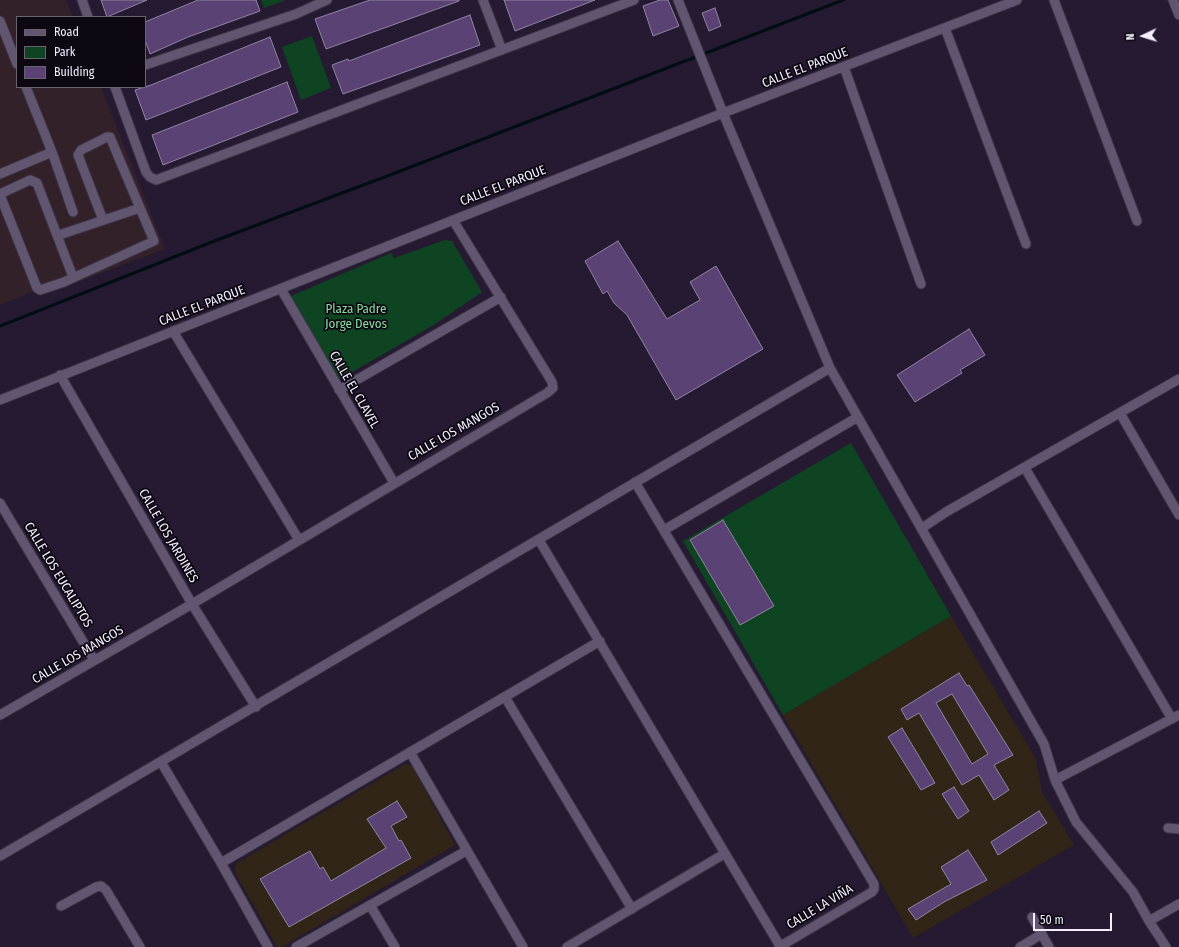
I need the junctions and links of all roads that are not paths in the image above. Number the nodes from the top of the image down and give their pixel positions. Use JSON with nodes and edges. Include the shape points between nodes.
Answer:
{"nodes":[{"id":1,"x":82,"y":0,"type":"edge"},
{"id":2,"x":327,"y":0,"type":"edge"},
{"id":3,"x":483,"y":0,"type":"edge"},
{"id":4,"x":634,"y":0,"type":"edge"},
{"id":5,"x":1017,"y":0,"type":"edge"},
{"id":6,"x":1054,"y":0,"type":"edge"},
{"id":7,"x":1173,"y":0,"type":"edge"},
{"id":8,"x":681,"y":1,"type":"edge"},
{"id":9,"x":1179,"y":15,"type":"edge"},
{"id":10,"x":88,"y":16,"type":"edge"},
{"id":11,"x":0,"y":21,"type":"edge"},
{"id":12,"x":945,"y":28,"type":"junction"},
{"id":13,"x":502,"y":50,"type":"junction"},
{"id":14,"x":16,"y":61,"type":"edge"},
{"id":15,"x":146,"y":65,"type":"edge"},
{"id":16,"x":844,"y":67,"type":"junction"},
{"id":17,"x":26,"y":88,"type":"edge"},
{"id":18,"x":115,"y":88,"type":"edge"},
{"id":19,"x":723,"y":113,"type":"junction"},
{"id":20,"x":52,"y":152,"type":"junction"},
{"id":21,"x":0,"y":174,"type":"edge"},
{"id":22,"x":0,"y":194,"type":"edge"},
{"id":23,"x":140,"y":208,"type":"junction"},
{"id":24,"x":73,"y":212,"type":"dead end"},
{"id":25,"x":103,"y":220,"type":"junction"},
{"id":26,"x":453,"y":220,"type":"junction"},
{"id":27,"x":1137,"y":221,"type":"dead end"},
{"id":28,"x":59,"y":235,"type":"junction"},
{"id":29,"x":1026,"y":244,"type":"dead end"},
{"id":30,"x":73,"y":277,"type":"junction"},
{"id":31,"x":921,"y":284,"type":"dead end"},
{"id":32,"x":281,"y":289,"type":"junction"},
{"id":33,"x":501,"y":298,"type":"junction"},
{"id":34,"x":173,"y":331,"type":"junction"},
{"id":35,"x":830,"y":368,"type":"junction"},
{"id":36,"x":60,"y":376,"type":"junction"},
{"id":37,"x":1179,"y":379,"type":"edge"},
{"id":38,"x":339,"y":390,"type":"junction"},
{"id":39,"x":0,"y":400,"type":"edge"},
{"id":40,"x":1120,"y":413,"type":"junction"},
{"id":41,"x":858,"y":417,"type":"junction"},
{"id":42,"x":1025,"y":468,"type":"junction"},
{"id":43,"x":635,"y":482,"type":"junction"},
{"id":44,"x":394,"y":483,"type":"junction"},
{"id":45,"x":0,"y":503,"type":"edge"},
{"id":46,"x":1179,"y":515,"type":"edge"},
{"id":47,"x":922,"y":528,"type":"junction"},
{"id":48,"x":664,"y":530,"type":"junction"},
{"id":49,"x":299,"y":540,"type":"junction"},
{"id":50,"x":539,"y":540,"type":"junction"},
{"id":51,"x":192,"y":604,"type":"junction"},
{"id":52,"x":600,"y":641,"type":"junction"},
{"id":53,"x":94,"y":660,"type":"junction"},
{"id":54,"x":505,"y":697,"type":"junction"},
{"id":55,"x":256,"y":707,"type":"junction"},
{"id":56,"x":0,"y":715,"type":"edge"},
{"id":57,"x":1175,"y":717,"type":"edge"},
{"id":58,"x":410,"y":752,"type":"junction"},
{"id":59,"x":161,"y":762,"type":"junction"},
{"id":60,"x":1055,"y":780,"type":"junction"},
{"id":61,"x":1168,"y":828,"type":"dead end"},
{"id":62,"x":1179,"y":829,"type":"edge"},
{"id":63,"x":466,"y":851,"type":"junction"},
{"id":64,"x":724,"y":854,"type":"junction"},
{"id":65,"x":0,"y":856,"type":"edge"},
{"id":66,"x":221,"y":863,"type":"junction"},
{"id":67,"x":1179,"y":904,"type":"edge"},
{"id":68,"x":370,"y":905,"type":"junction"},
{"id":69,"x":61,"y":906,"type":"dead end"},
{"id":70,"x":632,"y":909,"type":"junction"},
{"id":71,"x":1032,"y":917,"type":"dead end"},
{"id":72,"x":1149,"y":921,"type":"junction"},
{"id":73,"x":1042,"y":934,"type":"junction"},
{"id":74,"x":140,"y":947,"type":"edge"},
{"id":75,"x":268,"y":947,"type":"edge"},
{"id":76,"x":296,"y":947,"type":"edge"},
{"id":77,"x":395,"y":947,"type":"edge"},
{"id":78,"x":523,"y":947,"type":"edge"},
{"id":79,"x":567,"y":947,"type":"edge"},
{"id":80,"x":779,"y":947,"type":"edge"},
{"id":81,"x":1020,"y":947,"type":"edge"},
{"id":82,"x":1049,"y":947,"type":"edge"},
{"id":83,"x":1166,"y":947,"type":"edge"}],
"edges":[{"from":1,"to":10,"type":"street"},
{"from":2,"to":15,"type":"street","via":[[296,14]]},
{"from":3,"to":13,"type":"street"},
{"from":4,"to":13,"type":"street"},
{"from":5,"to":12,"type":"street","name":"CALLE EL PARQUE"},
{"from":6,"to":27,"type":"street"},
{"from":7,"to":9,"type":"street"},
{"from":8,"to":19,"type":"street","via":[[697,50]]},
{"from":11,"to":14,"type":"street"},
{"from":12,"to":16,"type":"street","name":"CALLE EL PARQUE"},
{"from":12,"to":29,"type":"street"},
{"from":13,"to":18,"type":"street","via":[[156,180],[146,172]]},
{"from":16,"to":19,"type":"street","name":"CALLE EL PARQUE"},
{"from":16,"to":31,"type":"street"},
{"from":17,"to":20,"type":"street"},
{"from":19,"to":26,"type":"street","name":"CALLE EL PARQUE"},
{"from":19,"to":35,"type":"street"},
{"from":20,"to":21,"type":"street"},
{"from":20,"to":24,"type":"street"},
{"from":22,"to":28,"type":"street","via":[[34,180]]},
{"from":22,"to":30,"type":"street","via":[[37,288],[44,289]]},
{"from":23,"to":25,"type":"street"},
{"from":23,"to":25,"type":"street","via":[[110,137],[105,137],[81,150],[78,155]]},
{"from":23,"to":30,"type":"street","via":[[154,238],[152,242]]},
{"from":25,"to":28,"type":"street"},
{"from":26,"to":32,"type":"street","name":"CALLE EL PARQUE"},
{"from":26,"to":33,"type":"street","name":"CALLE LOS MANGOS"},
{"from":28,"to":30,"type":"street"},
{"from":32,"to":34,"type":"street","name":"CALLE EL PARQUE"},
{"from":32,"to":38,"type":"street","name":"CALLE EL CLAVEL"},
{"from":33,"to":38,"type":"street"},
{"from":33,"to":44,"type":"street","name":"CALLE LOS MANGOS","via":[[552,382],[553,388]]},
{"from":34,"to":36,"type":"street","name":"CALLE EL PARQUE"},
{"from":34,"to":49,"type":"street"},
{"from":35,"to":41,"type":"street"},
{"from":35,"to":43,"type":"street"},
{"from":36,"to":39,"type":"street","name":"CALLE EL PARQUE"},
{"from":36,"to":51,"type":"street","name":"CALLE LOS JARDINES"},
{"from":37,"to":40,"type":"street"},
{"from":38,"to":44,"type":"street","name":"CALLE EL CLAVEL"},
{"from":40,"to":42,"type":"street"},
{"from":40,"to":46,"type":"street"},
{"from":41,"to":47,"type":"street"},
{"from":41,"to":48,"type":"street"},
{"from":42,"to":47,"type":"street"},
{"from":42,"to":57,"type":"street"},
{"from":43,"to":48,"type":"street"},
{"from":43,"to":50,"type":"street"},
{"from":44,"to":49,"type":"street","name":"CALLE LOS MANGOS"},
{"from":45,"to":53,"type":"street","name":"CALLE LOS EUCALIPTOS"},
{"from":47,"to":60,"type":"street","via":[[1044,744]]},
{"from":48,"to":80,"type":"street","name":"CALLE LA VIÑA","via":[[874,884],[874,889]]},
{"from":49,"to":51,"type":"street","name":"CALLE LOS MANGOS"},
{"from":50,"to":52,"type":"street"},
{"from":50,"to":55,"type":"street"},
{"from":51,"to":53,"type":"street","name":"CALLE LOS MANGOS"},
{"from":51,"to":55,"type":"street","name":"CALLE LOS JARDINES"},
{"from":52,"to":54,"type":"street"},
{"from":52,"to":64,"type":"street"},
{"from":53,"to":56,"type":"street","name":"CALLE LOS MANGOS"},
{"from":54,"to":58,"type":"street"},
{"from":54,"to":70,"type":"street"},
{"from":55,"to":59,"type":"street"},
{"from":57,"to":60,"type":"street"},
{"from":58,"to":63,"type":"street"},
{"from":58,"to":66,"type":"street"},
{"from":59,"to":65,"type":"street"},
{"from":59,"to":66,"type":"street"},
{"from":60,"to":72,"type":"street","via":[[1076,822],[1133,892]]},
{"from":61,"to":62,"type":"street"},
{"from":63,"to":68,"type":"street"},
{"from":63,"to":78,"type":"street"},
{"from":64,"to":70,"type":"street"},
{"from":64,"to":80,"type":"street"},
{"from":66,"to":75,"type":"street"},
{"from":67,"to":72,"type":"street"},
{"from":68,"to":76,"type":"street"},
{"from":68,"to":77,"type":"street"},
{"from":69,"to":74,"type":"street","via":[[101,886],[106,890]]},
{"from":70,"to":79,"type":"street"},
{"from":71,"to":73,"type":"street"},
{"from":72,"to":83,"type":"street"},
{"from":73,"to":81,"type":"street"},
{"from":73,"to":82,"type":"street"}]}
